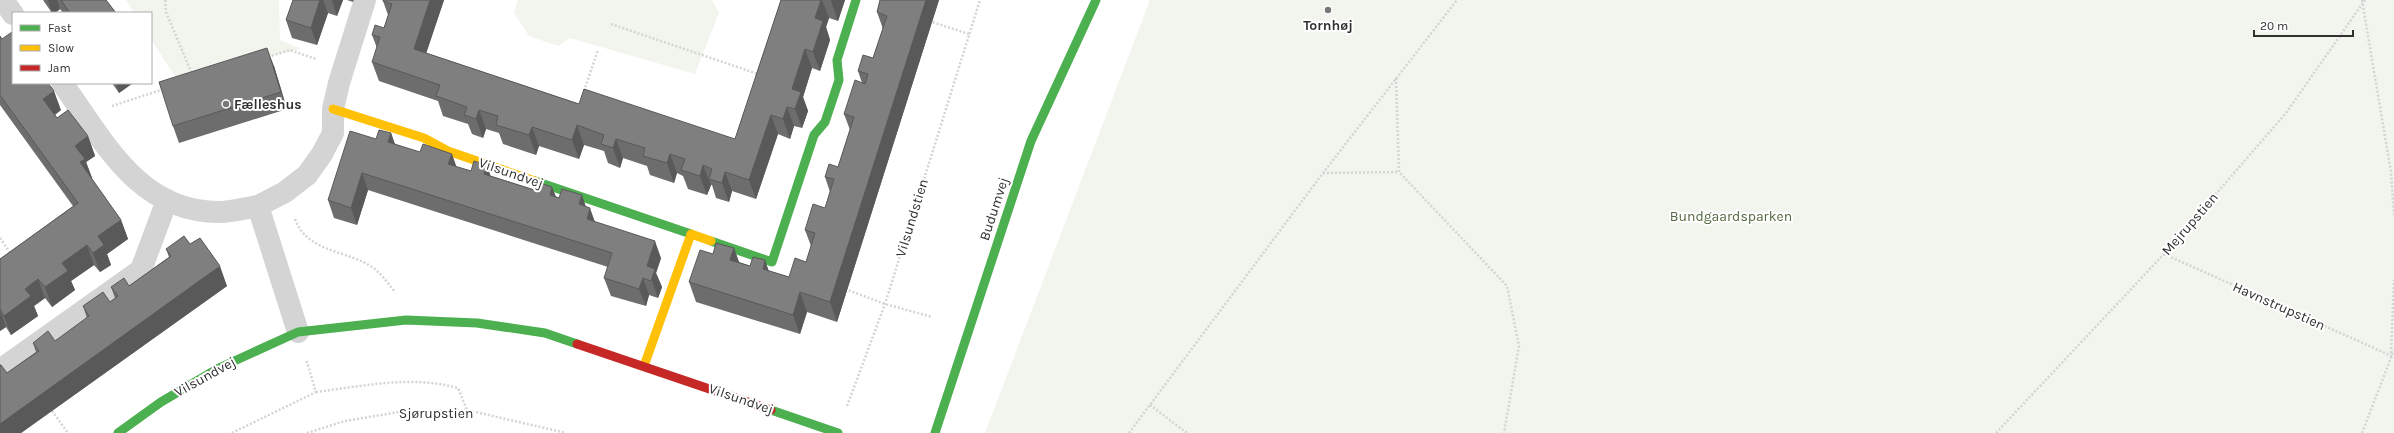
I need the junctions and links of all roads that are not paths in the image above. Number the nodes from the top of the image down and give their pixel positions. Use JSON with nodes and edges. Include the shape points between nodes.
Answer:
{"nodes":[{"id":1,"x":3,"y":0,"type":"edge"},
{"id":2,"x":365,"y":0,"type":"edge"},
{"id":3,"x":856,"y":0,"type":"edge"},
{"id":4,"x":1096,"y":0,"type":"edge"},
{"id":5,"x":12,"y":13,"type":"edge"},
{"id":6,"x":63,"y":84,"type":"edge"},
{"id":7,"x":333,"y":109,"type":"junction"},
{"id":8,"x":167,"y":200,"type":"junction"},
{"id":9,"x":258,"y":206,"type":"junction"},
{"id":10,"x":691,"y":234,"type":"junction"},
{"id":11,"x":298,"y":332,"type":"junction"},
{"id":12,"x":644,"y":366,"type":"junction"},
{"id":13,"x":0,"y":370,"type":"edge"},
{"id":14,"x":118,"y":433,"type":"edge"},
{"id":15,"x":838,"y":433,"type":"edge"},
{"id":16,"x":935,"y":433,"type":"edge"}],
"edges":[{"from":1,"to":5,"type":"street"},
{"from":2,"to":7,"type":"street"},
{"from":3,"to":10,"type":"street","name":"Vilsundvej","via":[[837,60],[839,80],[825,122],[814,135],[772,262]]},
{"from":4,"to":16,"type":"street","name":"Budumvej","via":[[1031,142]]},
{"from":6,"to":8,"type":"street","via":[[114,156],[136,182]]},
{"from":7,"to":9,"type":"street","via":[[333,133],[307,175],[285,192]]},
{"from":7,"to":10,"type":"street","name":"Vilsundvej","via":[[424,138],[448,151]]},
{"from":8,"to":9,"type":"street","via":[[194,210],[220,212]]},
{"from":8,"to":13,"type":"street","via":[[141,270]]},
{"from":9,"to":11,"type":"street"},
{"from":10,"to":12,"type":"street"},
{"from":11,"to":12,"type":"street","name":"Vilsundvej","via":[[406,320],[477,323],[545,333]]},
{"from":11,"to":14,"type":"street","name":"Vilsundvej","via":[[219,368],[161,402]]},
{"from":12,"to":15,"type":"street","name":"Vilsundvej"}]}
